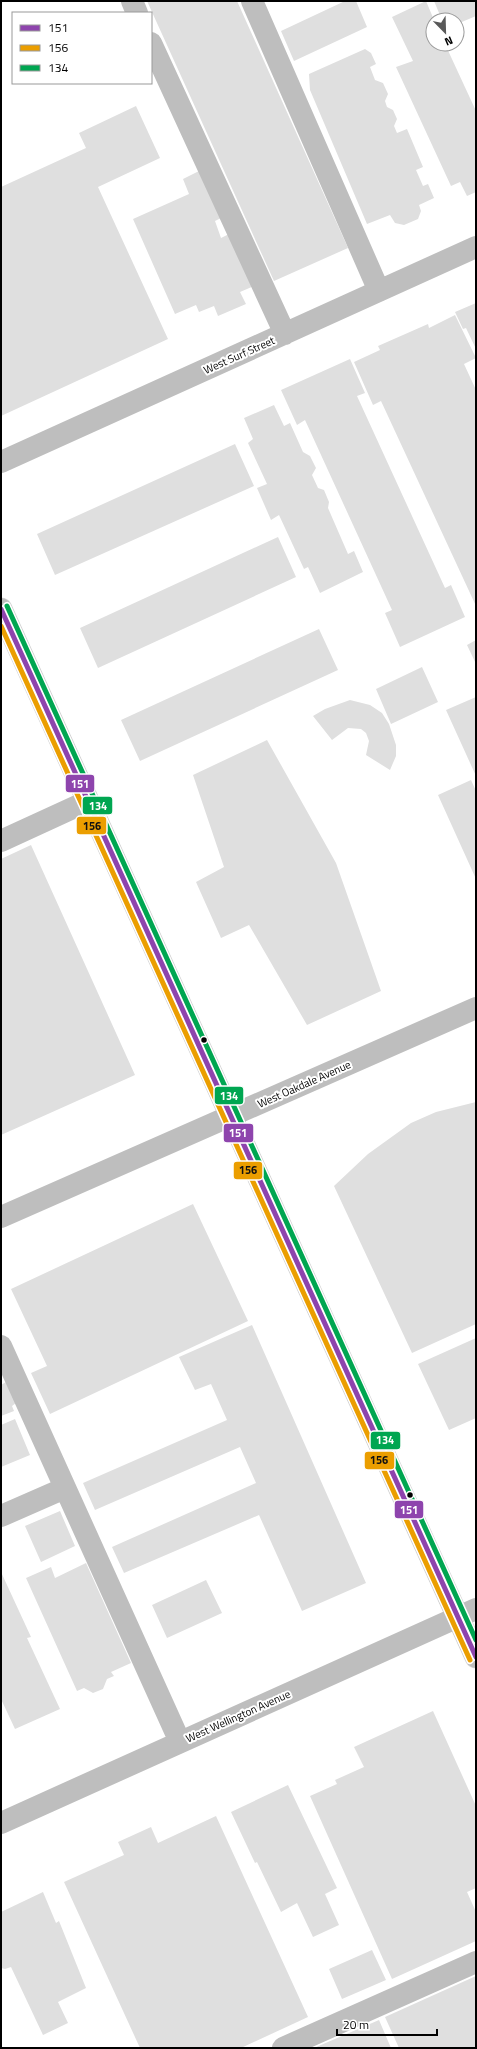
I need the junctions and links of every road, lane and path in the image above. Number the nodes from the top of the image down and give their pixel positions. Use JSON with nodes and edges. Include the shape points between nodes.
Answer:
{"nodes":[{"id":1,"x":132,"y":1,"type":"edge"},
{"id":2,"x":252,"y":1,"type":"edge"},
{"id":3,"x":137,"y":12,"type":"edge"},
{"id":4,"x":152,"y":45,"type":"edge"},
{"id":5,"x":476,"y":247,"type":"edge"},
{"id":6,"x":379,"y":291,"type":"junction"},
{"id":7,"x":285,"y":334,"type":"junction"},
{"id":8,"x":1,"y":462,"type":"edge"},
{"id":9,"x":1,"y":609,"type":"edge"},
{"id":10,"x":88,"y":801,"type":"junction"},
{"id":11,"x":1,"y":841,"type":"edge"},
{"id":12,"x":476,"y":1008,"type":"edge"},
{"id":13,"x":230,"y":1116,"type":"junction"},
{"id":14,"x":1,"y":1217,"type":"edge"},
{"id":15,"x":1,"y":1346,"type":"edge"},
{"id":16,"x":65,"y":1488,"type":"junction"},
{"id":17,"x":1,"y":1516,"type":"edge"},
{"id":18,"x":467,"y":1613,"type":"edge"},
{"id":19,"x":476,"y":1657,"type":"edge"},
{"id":20,"x":180,"y":1742,"type":"junction"},
{"id":21,"x":1,"y":1823,"type":"edge"},
{"id":22,"x":476,"y":1962,"type":"edge"},
{"id":23,"x":283,"y":2048,"type":"edge"}],
"edges":[{"from":1,"to":3,"type":"street"},
{"from":2,"to":6,"type":"street"},
{"from":4,"to":7,"type":"street"},
{"from":5,"to":6,"type":"street","name":"West Surf Street"},
{"from":6,"to":7,"type":"street","name":"West Surf Street"},
{"from":7,"to":8,"type":"street","name":"West Surf Street"},
{"from":9,"to":10,"type":"street"},
{"from":10,"to":11,"type":"street"},
{"from":10,"to":13,"type":"street"},
{"from":12,"to":13,"type":"street","name":"West Oakdale Avenue"},
{"from":13,"to":14,"type":"street","name":"West Oakdale Avenue"},
{"from":13,"to":18,"type":"street"},
{"from":15,"to":16,"type":"street"},
{"from":16,"to":17,"type":"street"},
{"from":16,"to":20,"type":"street"},
{"from":18,"to":19,"type":"street"},
{"from":18,"to":20,"type":"street","name":"West Wellington Avenue"},
{"from":20,"to":21,"type":"street","name":"West Wellington Avenue"},
{"from":22,"to":23,"type":"street"}]}
